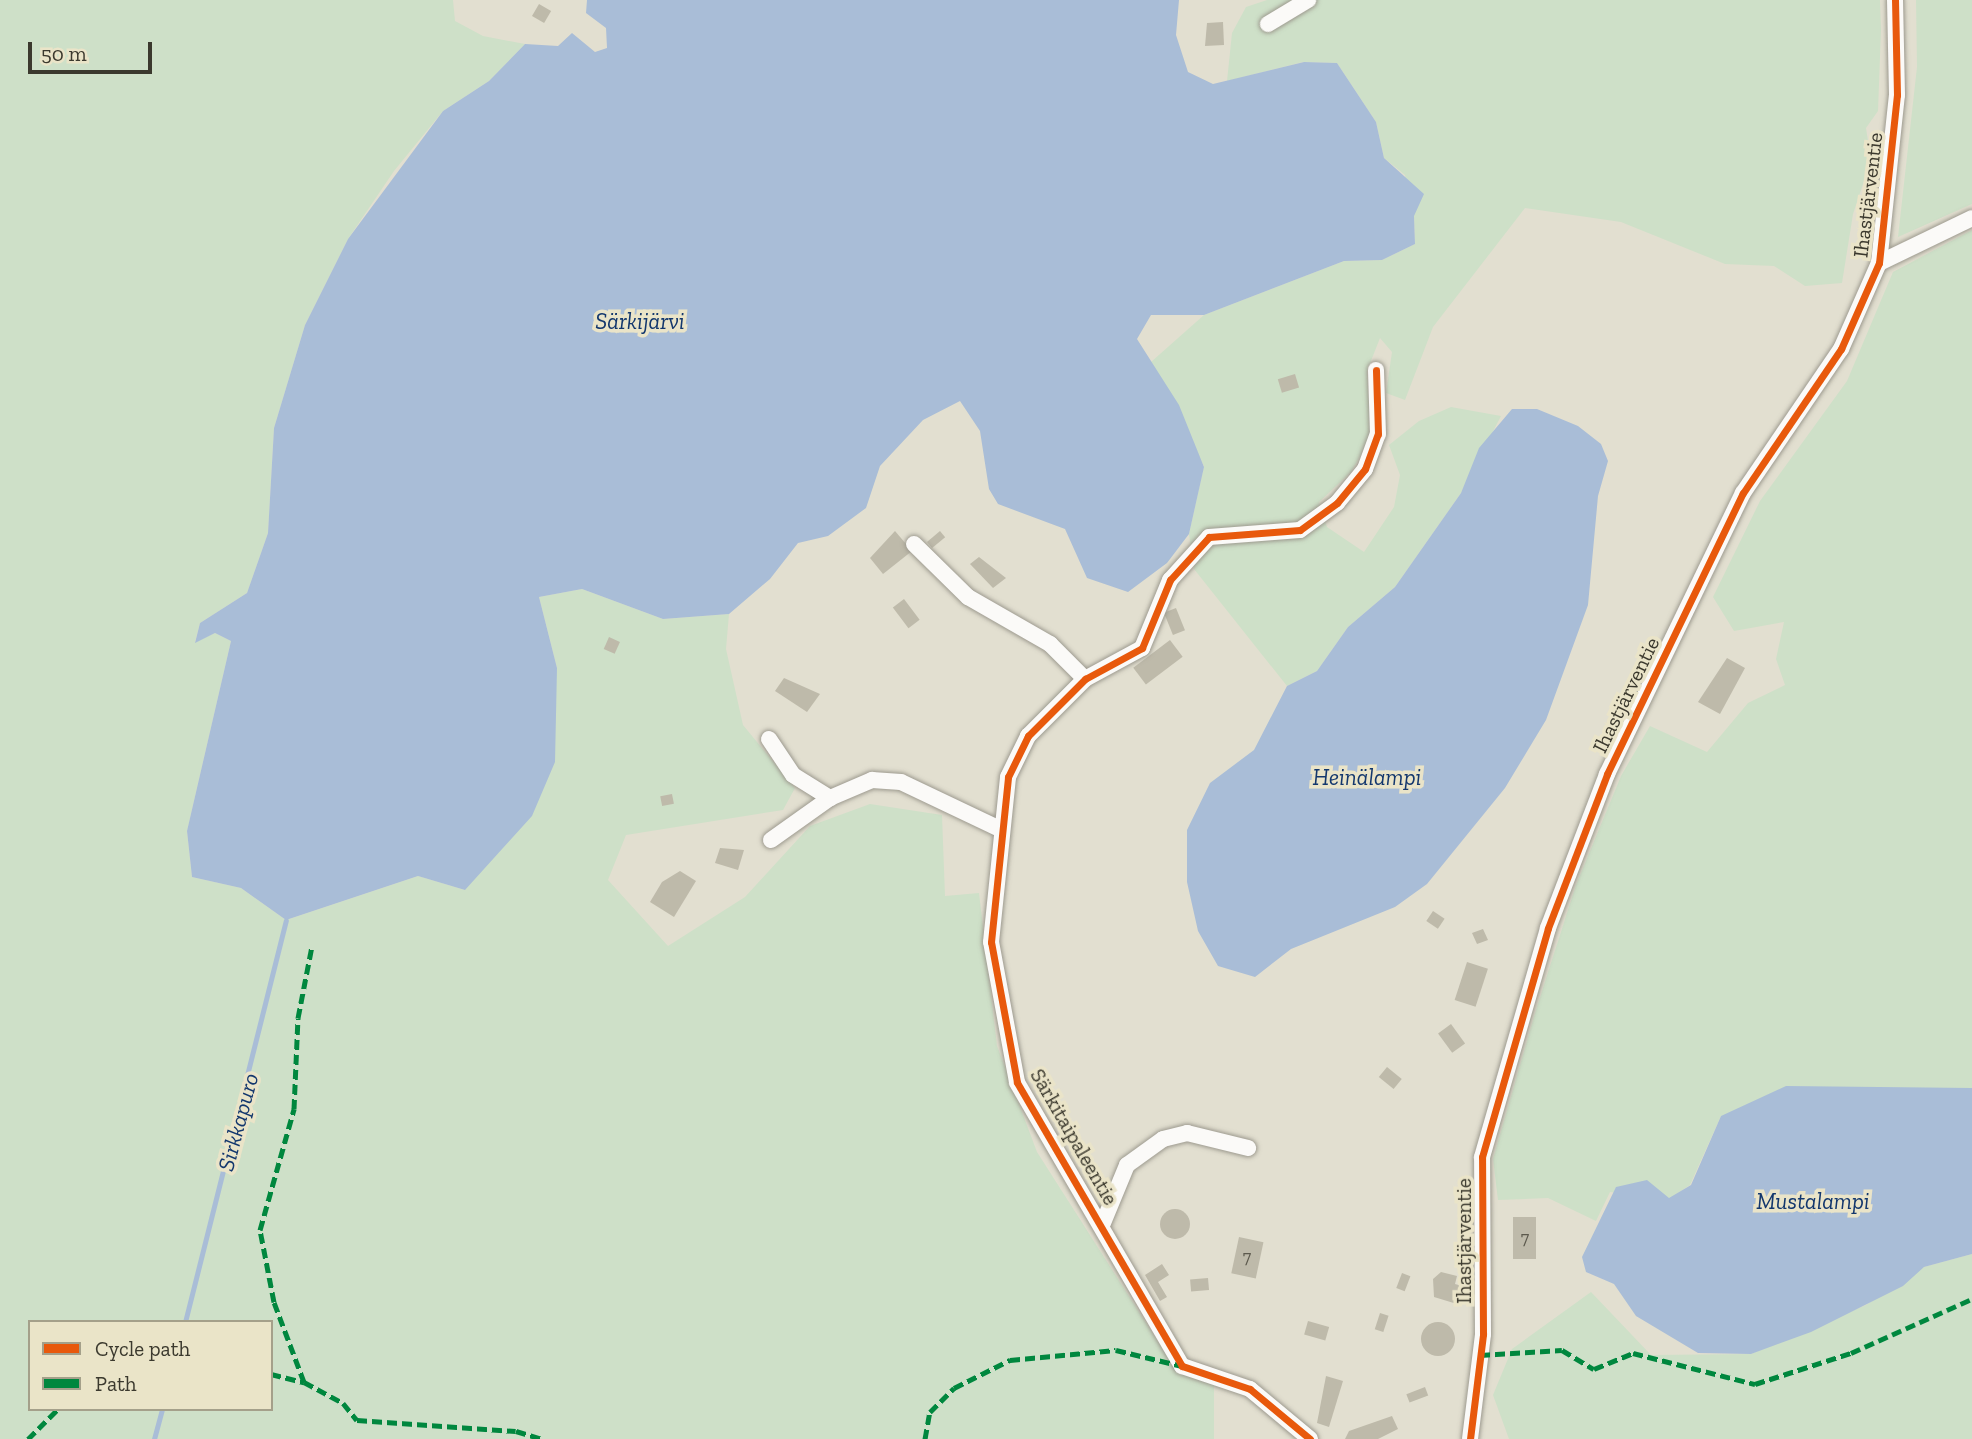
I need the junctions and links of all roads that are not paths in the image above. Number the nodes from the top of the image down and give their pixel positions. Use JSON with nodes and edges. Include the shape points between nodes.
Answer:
{"nodes":[{"id":1,"x":1308,"y":0,"type":"edge"},
{"id":2,"x":1895,"y":0,"type":"edge"},
{"id":3,"x":1268,"y":24,"type":"dead end"},
{"id":4,"x":1972,"y":218,"type":"edge"},
{"id":5,"x":1879,"y":263,"type":"junction"},
{"id":6,"x":1376,"y":370,"type":"dead end"},
{"id":7,"x":914,"y":544,"type":"dead end"},
{"id":8,"x":1085,"y":679,"type":"junction"},
{"id":9,"x":769,"y":739,"type":"dead end"},
{"id":10,"x":830,"y":798,"type":"junction"},
{"id":11,"x":1000,"y":829,"type":"junction"},
{"id":12,"x":771,"y":840,"type":"dead end"},
{"id":13,"x":1248,"y":1147,"type":"dead end"},
{"id":14,"x":1103,"y":1223,"type":"junction"},
{"id":15,"x":1310,"y":1439,"type":"edge"},
{"id":16,"x":1470,"y":1439,"type":"edge"}],
"edges":[{"from":1,"to":3,"type":"street"},
{"from":2,"to":5,"type":"street","name":"Ihastjärventie","via":[[1897,95]]},
{"from":4,"to":5,"type":"street"},
{"from":5,"to":16,"type":"street","name":"Ihastjärventie","via":[[1841,349],[1743,494],[1574,849],[1482,1157],[1483,1334]]},
{"from":6,"to":8,"type":"street","name":"Särkitaipaleentie","via":[[1378,434],[1364,469],[1337,503],[1300,530],[1209,537],[1170,580],[1142,648]]},
{"from":7,"to":8,"type":"street","via":[[968,597],[1050,644]]},
{"from":8,"to":11,"type":"street","name":"Särkitaipaleentie","via":[[1027,736],[1008,777]]},
{"from":9,"to":10,"type":"street","via":[[793,775]]},
{"from":10,"to":11,"type":"street","via":[[872,780],[901,782]]},
{"from":10,"to":12,"type":"street"},
{"from":11,"to":14,"type":"street","name":"Särkitaipaleentie","via":[[991,942],[1017,1082]]},
{"from":13,"to":14,"type":"street","via":[[1187,1133],[1163,1139],[1127,1166]]},
{"from":14,"to":15,"type":"street","name":"Särkitaipaleentie","via":[[1182,1366],[1250,1389]]}]}
